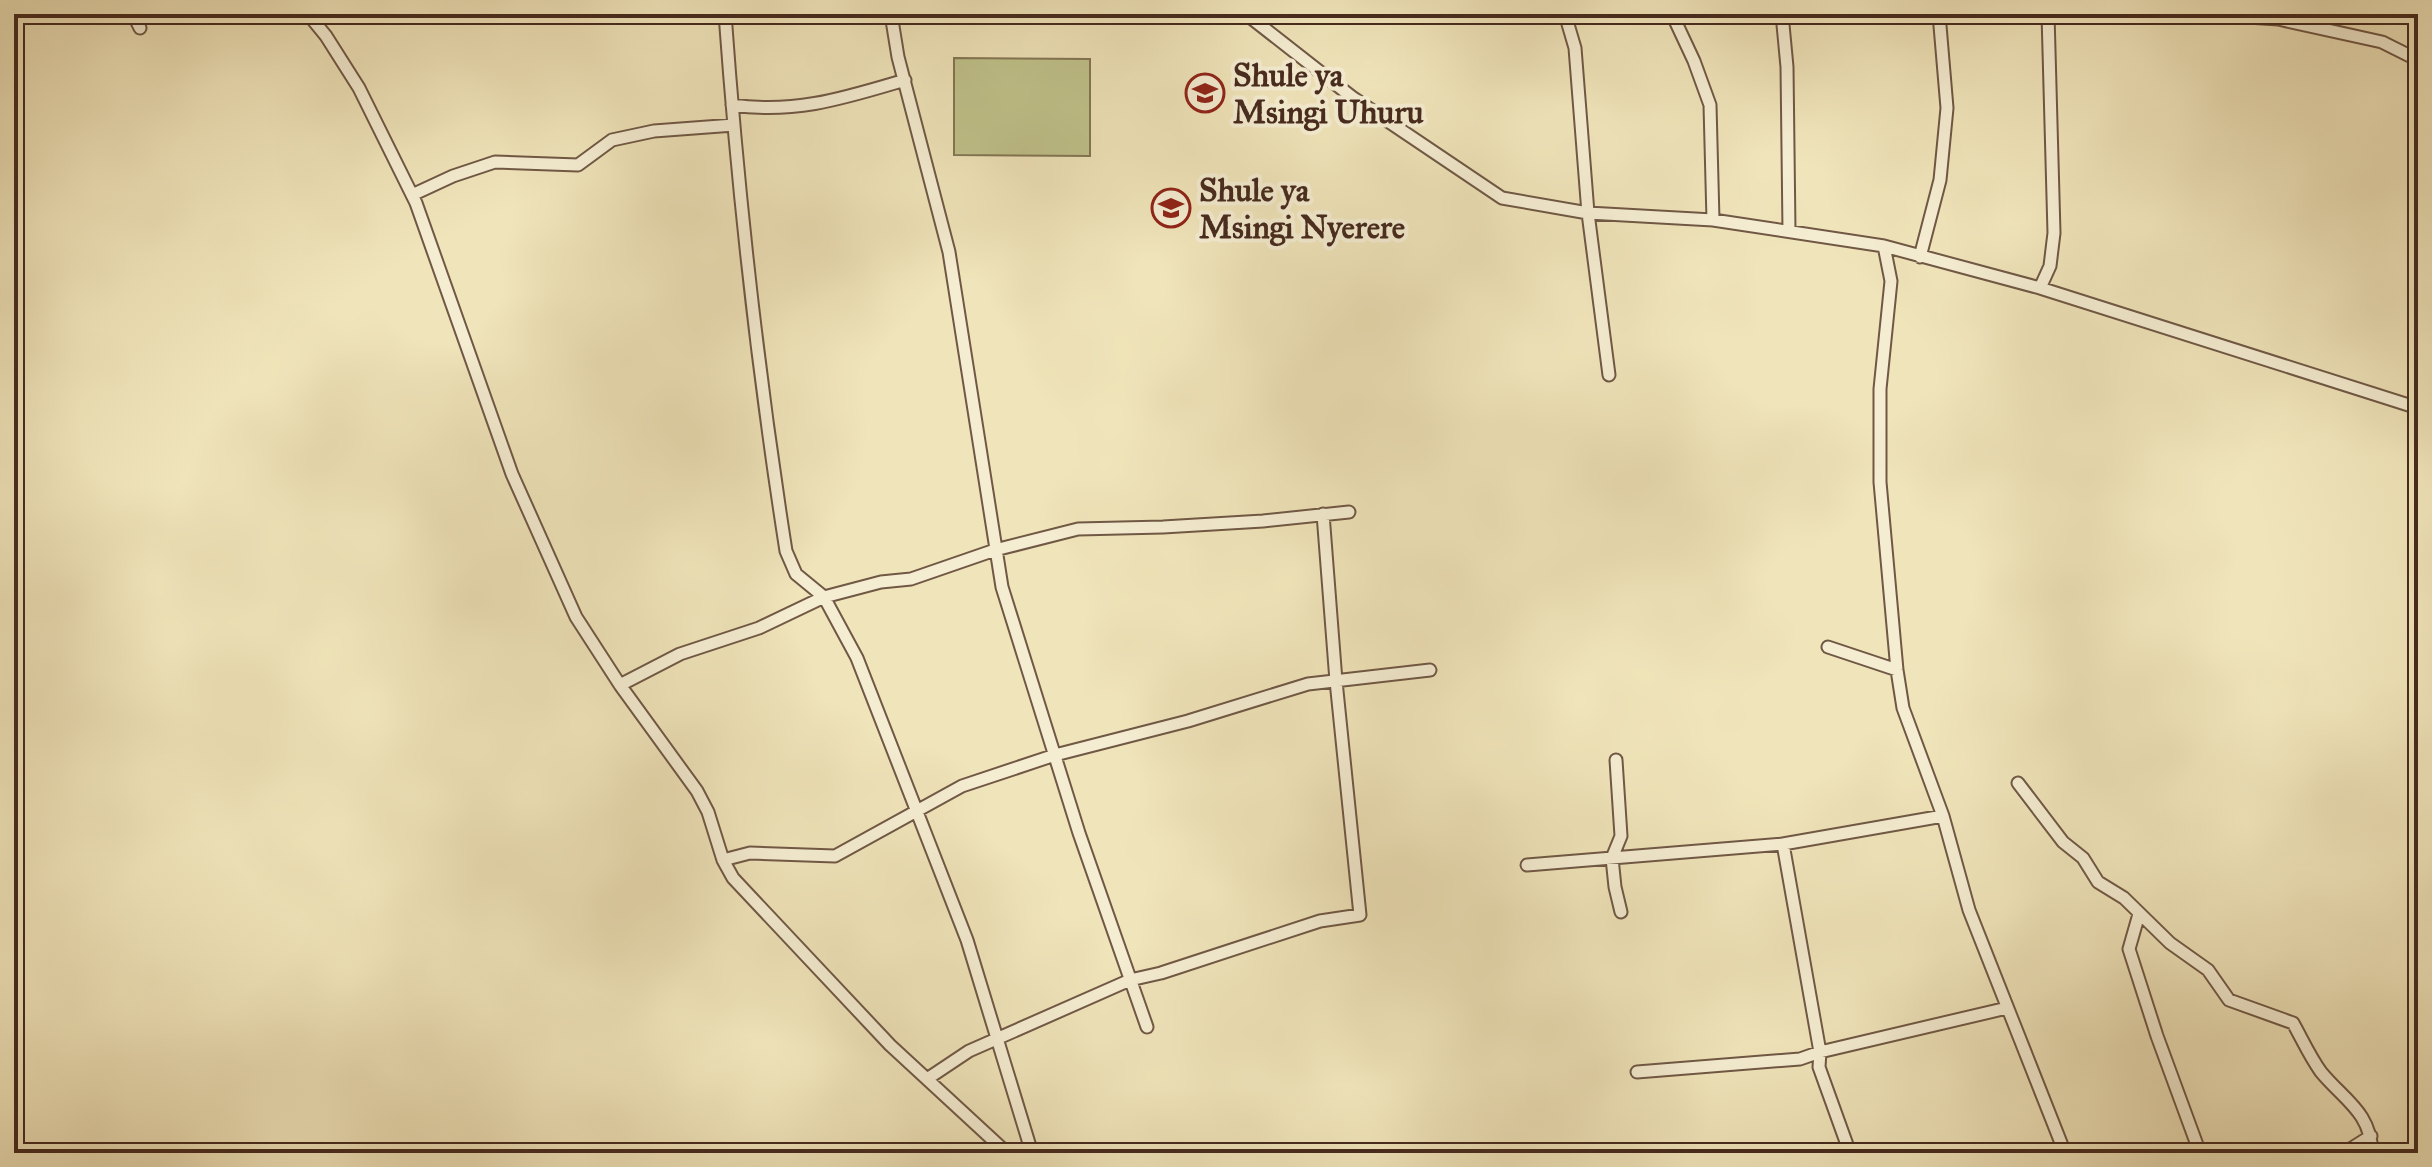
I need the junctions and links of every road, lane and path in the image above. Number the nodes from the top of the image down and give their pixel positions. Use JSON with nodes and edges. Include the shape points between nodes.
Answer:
{"nodes":[{"id":1,"x":133,"y":14,"type":"edge"},
{"id":2,"x":308,"y":14,"type":"edge"},
{"id":3,"x":725,"y":14,"type":"edge"},
{"id":4,"x":891,"y":14,"type":"edge"},
{"id":5,"x":1246,"y":14,"type":"edge"},
{"id":6,"x":1565,"y":14,"type":"edge"},
{"id":7,"x":1672,"y":14,"type":"edge"},
{"id":8,"x":1782,"y":14,"type":"edge"},
{"id":9,"x":1939,"y":14,"type":"edge"},
{"id":10,"x":2048,"y":14,"type":"edge"},
{"id":11,"x":2202,"y":14,"type":"edge"},
{"id":12,"x":2278,"y":17,"type":"edge"},
{"id":13,"x":140,"y":28,"type":"dead end"},
{"id":14,"x":2418,"y":60,"type":"edge"},
{"id":15,"x":905,"y":80,"type":"junction"},
{"id":16,"x":732,"y":105,"type":"junction"},
{"id":17,"x":734,"y":125,"type":"junction"},
{"id":18,"x":412,"y":195,"type":"junction"},
{"id":19,"x":1588,"y":213,"type":"junction"},
{"id":20,"x":1713,"y":220,"type":"junction"},
{"id":21,"x":1789,"y":231,"type":"junction"},
{"id":22,"x":1884,"y":246,"type":"junction"},
{"id":23,"x":1920,"y":257,"type":"junction"},
{"id":24,"x":2040,"y":288,"type":"junction"},
{"id":25,"x":1609,"y":375,"type":"dead end"},
{"id":26,"x":2418,"y":377,"type":"edge"},
{"id":27,"x":2416,"y":407,"type":"edge"},
{"id":28,"x":1349,"y":512,"type":"dead end"},
{"id":29,"x":1323,"y":514,"type":"junction"},
{"id":30,"x":995,"y":550,"type":"junction"},
{"id":31,"x":824,"y":597,"type":"junction"},
{"id":32,"x":1828,"y":647,"type":"dead end"},
{"id":33,"x":1430,"y":670,"type":"dead end"},
{"id":34,"x":1897,"y":670,"type":"junction"},
{"id":35,"x":1336,"y":681,"type":"junction"},
{"id":36,"x":620,"y":685,"type":"junction"},
{"id":37,"x":1055,"y":755,"type":"junction"},
{"id":38,"x":1616,"y":760,"type":"dead end"},
{"id":39,"x":2018,"y":783,"type":"dead end"},
{"id":40,"x":916,"y":811,"type":"junction"},
{"id":41,"x":1943,"y":816,"type":"junction"},
{"id":42,"x":1783,"y":844,"type":"junction"},
{"id":43,"x":1612,"y":858,"type":"junction"},
{"id":44,"x":723,"y":860,"type":"junction"},
{"id":45,"x":1527,"y":865,"type":"dead end"},
{"id":46,"x":1621,"y":912,"type":"dead end"},
{"id":47,"x":2139,"y":914,"type":"junction"},
{"id":48,"x":1130,"y":980,"type":"junction"},
{"id":49,"x":2007,"y":1008,"type":"junction"},
{"id":50,"x":1147,"y":1027,"type":"dead end"},
{"id":51,"x":998,"y":1039,"type":"junction"},
{"id":52,"x":1820,"y":1052,"type":"junction"},
{"id":53,"x":1637,"y":1072,"type":"dead end"},
{"id":54,"x":927,"y":1079,"type":"junction"},
{"id":55,"x":2371,"y":1136,"type":"junction"},
{"id":56,"x":1007,"y":1153,"type":"edge"},
{"id":57,"x":1032,"y":1153,"type":"edge"},
{"id":58,"x":1850,"y":1153,"type":"edge"},
{"id":59,"x":2065,"y":1153,"type":"edge"},
{"id":60,"x":2200,"y":1153,"type":"edge"},
{"id":61,"x":2344,"y":1153,"type":"edge"},
{"id":62,"x":2372,"y":1153,"type":"edge"}],
"edges":[{"from":1,"to":13,"type":"street"},
{"from":2,"to":18,"type":"street","via":[[359,88]]},
{"from":3,"to":16,"type":"street"},
{"from":4,"to":15,"type":"street"},
{"from":5,"to":19,"type":"street","via":[[1352,97],[1502,198]]},
{"from":6,"to":19,"type":"street","via":[[1575,48]]},
{"from":7,"to":20,"type":"street","via":[[1710,105]]},
{"from":8,"to":21,"type":"street"},
{"from":9,"to":23,"type":"street","via":[[1947,108],[1940,180]]},
{"from":10,"to":24,"type":"street","via":[[2054,233],[2050,266]]},
{"from":11,"to":12,"type":"street"},
{"from":12,"to":14,"type":"street","via":[[2382,42]]},
{"from":15,"to":16,"type":"street","via":[[794,108]]},
{"from":15,"to":30,"type":"street","via":[[949,252]]},
{"from":16,"to":17,"type":"street"},
{"from":17,"to":18,"type":"street","via":[[612,140],[578,165],[495,162]]},
{"from":17,"to":31,"type":"street","via":[[758,357],[786,551],[796,574]]},
{"from":18,"to":36,"type":"street","via":[[512,474],[576,617]]},
{"from":19,"to":20,"type":"street"},
{"from":19,"to":25,"type":"street"},
{"from":20,"to":21,"type":"street"},
{"from":21,"to":22,"type":"street"},
{"from":22,"to":23,"type":"street"},
{"from":22,"to":34,"type":"street","via":[[1891,281],[1880,389],[1880,482]]},
{"from":23,"to":24,"type":"street"},
{"from":24,"to":27,"type":"street"},
{"from":26,"to":27,"type":"street"},
{"from":28,"to":29,"type":"street"},
{"from":29,"to":30,"type":"street","via":[[1078,529]]},
{"from":29,"to":35,"type":"street"},
{"from":30,"to":31,"type":"street","via":[[911,579]]},
{"from":30,"to":37,"type":"street"},
{"from":31,"to":36,"type":"street","via":[[759,628],[680,654]]},
{"from":31,"to":40,"type":"street","via":[[857,658]]},
{"from":32,"to":34,"type":"street"},
{"from":33,"to":35,"type":"street"},
{"from":34,"to":41,"type":"street","via":[[1903,708]]},
{"from":35,"to":37,"type":"street","via":[[1308,684]]},
{"from":35,"to":48,"type":"street","via":[[1360,915],[1320,921]]},
{"from":36,"to":44,"type":"street","via":[[697,791]]},
{"from":37,"to":40,"type":"street","via":[[962,786]]},
{"from":37,"to":48,"type":"street"},
{"from":38,"to":43,"type":"street","via":[[1621,836]]},
{"from":39,"to":47,"type":"street","via":[[2098,882]]},
{"from":40,"to":44,"type":"street","via":[[835,856],[750,853]]},
{"from":40,"to":51,"type":"street","via":[[967,940]]},
{"from":41,"to":42,"type":"street"},
{"from":41,"to":49,"type":"street","via":[[1969,910]]},
{"from":42,"to":43,"type":"street"},
{"from":42,"to":52,"type":"street"},
{"from":43,"to":45,"type":"street"},
{"from":43,"to":46,"type":"street"},
{"from":44,"to":54,"type":"street","via":[[733,878]]},
{"from":47,"to":55,"type":"street","via":[[2208,970],[2229,1000],[2293,1023],[2320,1071],[2356,1107]]},
{"from":47,"to":60,"type":"street","via":[[2129,949]]},
{"from":48,"to":50,"type":"street"},
{"from":48,"to":51,"type":"street"},
{"from":49,"to":52,"type":"street"},
{"from":49,"to":59,"type":"street"},
{"from":51,"to":54,"type":"street"},
{"from":51,"to":57,"type":"street"},
{"from":52,"to":53,"type":"street","via":[[1800,1059]]},
{"from":52,"to":58,"type":"street","via":[[1819,1067]]},
{"from":54,"to":56,"type":"street"},
{"from":55,"to":61,"type":"street"},
{"from":55,"to":62,"type":"street"}]}
